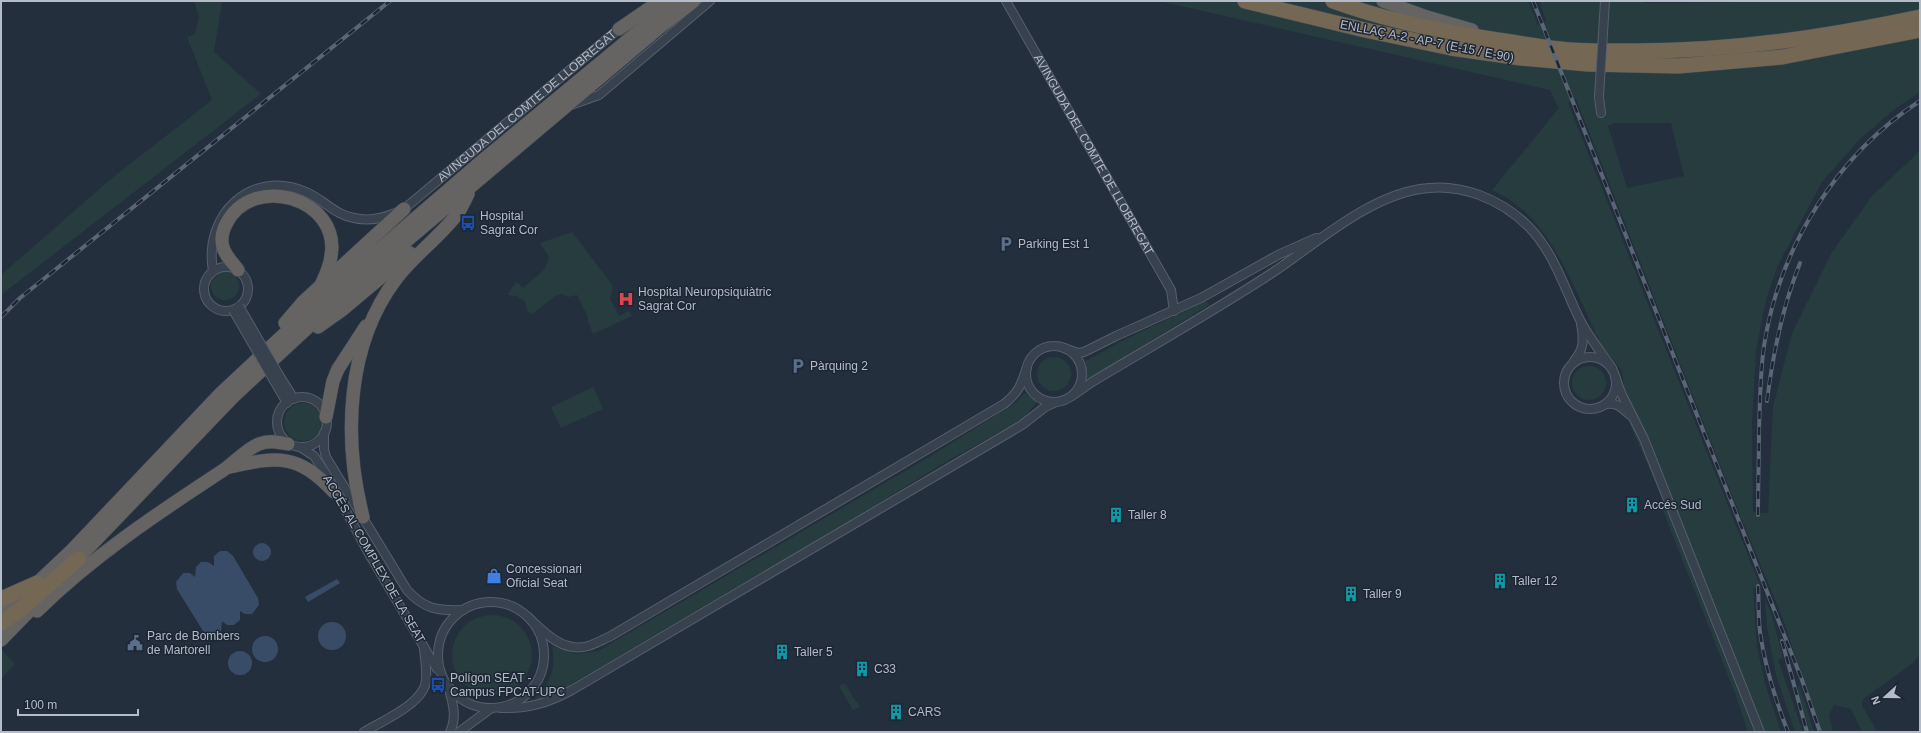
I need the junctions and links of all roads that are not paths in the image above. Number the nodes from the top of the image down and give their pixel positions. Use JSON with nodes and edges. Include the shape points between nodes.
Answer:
{"nodes":[{"id":1,"x":649,"y":1,"type":"edge"},
{"id":2,"x":660,"y":1,"type":"edge"},
{"id":3,"x":675,"y":1,"type":"edge"},
{"id":4,"x":694,"y":1,"type":"edge"},
{"id":5,"x":710,"y":1,"type":"edge"},
{"id":6,"x":1006,"y":1,"type":"edge"},
{"id":7,"x":1245,"y":1,"type":"edge"},
{"id":8,"x":1333,"y":1,"type":"edge"},
{"id":9,"x":1383,"y":1,"type":"edge"},
{"id":10,"x":1605,"y":1,"type":"edge"},
{"id":11,"x":1920,"y":17,"type":"edge"},
{"id":12,"x":619,"y":29,"type":"junction"},
{"id":13,"x":1920,"y":30,"type":"edge"},
{"id":14,"x":1514,"y":42,"type":"junction"},
{"id":15,"x":566,"y":107,"type":"junction"},
{"id":16,"x":1601,"y":113,"type":"dead end"},
{"id":17,"x":471,"y":188,"type":"junction"},
{"id":18,"x":404,"y":209,"type":"junction"},
{"id":19,"x":1335,"y":229,"type":"junction"},
{"id":20,"x":440,"y":232,"type":"junction"},
{"id":21,"x":238,"y":270,"type":"junction"},
{"id":22,"x":213,"y":271,"type":"junction"},
{"id":23,"x":321,"y":285,"type":"junction"},
{"id":24,"x":380,"y":306,"type":"junction"},
{"id":25,"x":236,"y":308,"type":"junction"},
{"id":26,"x":1174,"y":311,"type":"junction"},
{"id":27,"x":1580,"y":320,"type":"junction"},
{"id":28,"x":289,"y":345,"type":"junction"},
{"id":29,"x":1064,"y":348,"type":"junction"},
{"id":30,"x":255,"y":360,"type":"junction"},
{"id":31,"x":1570,"y":366,"type":"junction"},
{"id":32,"x":1027,"y":367,"type":"junction"},
{"id":33,"x":1614,"y":372,"type":"junction"},
{"id":34,"x":1072,"y":396,"type":"junction"},
{"id":35,"x":291,"y":401,"type":"junction"},
{"id":36,"x":1056,"y":402,"type":"junction"},
{"id":37,"x":1606,"y":404,"type":"junction"},
{"id":38,"x":326,"y":417,"type":"junction"},
{"id":39,"x":1634,"y":418,"type":"junction"},
{"id":40,"x":324,"y":433,"type":"junction"},
{"id":41,"x":294,"y":445,"type":"junction"},
{"id":42,"x":228,"y":467,"type":"junction"},
{"id":43,"x":334,"y":492,"type":"junction"},
{"id":44,"x":363,"y":517,"type":"junction"},
{"id":45,"x":78,"y":559,"type":"junction"},
{"id":46,"x":37,"y":583,"type":"junction"},
{"id":47,"x":1,"y":599,"type":"edge"},
{"id":48,"x":1,"y":609,"type":"edge"},
{"id":49,"x":463,"y":610,"type":"junction"},
{"id":50,"x":528,"y":617,"type":"junction"},
{"id":51,"x":1,"y":623,"type":"edge"},
{"id":52,"x":1,"y":640,"type":"edge"},
{"id":53,"x":424,"y":646,"type":"junction"},
{"id":54,"x":1,"y":647,"type":"edge"},
{"id":55,"x":442,"y":677,"type":"junction"},
{"id":56,"x":448,"y":686,"type":"junction"},
{"id":57,"x":501,"y":708,"type":"junction"},
{"id":58,"x":490,"y":709,"type":"junction"},
{"id":59,"x":364,"y":732,"type":"edge"},
{"id":60,"x":450,"y":732,"type":"edge"},
{"id":61,"x":459,"y":732,"type":"edge"},
{"id":62,"x":1760,"y":732,"type":"edge"}],
"edges":[{"from":1,"to":12,"type":"street","name":"AVINGUDA DEL COMTE DE LLOBREGAT"},
{"from":2,"to":12,"type":"highway"},
{"from":3,"to":30,"type":"highway","via":[[483,160]]},
{"from":4,"to":15,"type":"highway"},
{"from":5,"to":15,"type":"street","via":[[599,95]]},
{"from":6,"to":26,"type":"street","name":"AVINGUDA DEL COMTE DE LLOBREGAT","via":[[1171,290]]},
{"from":7,"to":13,"type":"highway","name":"ENLLAÇ A-2 - AP-7 (E-15 / E-90)","via":[[1451,48],[1588,64],[1678,66],[1782,57]]},
{"from":8,"to":14,"type":"highway","name":"ENLLAÇ A-2 - AP-7 (E-15 / E-90)","via":[[1360,11],[1447,32]]},
{"from":9,"to":14,"type":"highway","via":[[1427,17]]},
{"from":10,"to":16,"type":"street","bridge":true,"via":[[1599,98]]},
{"from":11,"to":14,"type":"highway","name":"ENLLAÇ A-2 - AP-7 (E-15 / E-90)","via":[[1832,35],[1682,51],[1561,49]]},
{"from":12,"to":18,"type":"street","name":"AVINGUDA DEL COMTE DE LLOBREGAT"},
{"from":15,"to":17,"type":"highway"},
{"from":17,"to":20,"type":"highway","via":[[458,212]]},
{"from":17,"to":28,"type":"highway","via":[[346,292]]},
{"from":18,"to":22,"type":"street","via":[[379,218],[358,219],[336,211],[306,192],[275,185],[260,188],[244,194],[218,221],[212,248]]},
{"from":18,"to":23,"type":"highway"},
{"from":19,"to":26,"type":"street","via":[[1278,255]]},
{"from":19,"to":27,"type":"street","via":[[1386,199],[1421,189],[1461,190],[1480,195],[1514,214],[1540,240],[1558,269]]},
{"from":19,"to":34,"type":"street","via":[[1272,273]]},
{"from":20,"to":24,"type":"highway","via":[[396,279]]},
{"from":20,"to":28,"type":"highway","via":[[407,255],[342,310]]},
{"from":21,"to":22,"type":"street","via":[[222,266]]},
{"from":21,"to":23,"type":"highway","via":[[224,250],[223,230],[228,220],[251,201],[266,196],[281,196],[304,203],[313,209],[327,229],[332,244],[332,255]]},
{"from":21,"to":25,"type":"street","via":[[246,280],[248,291]]},
{"from":22,"to":25,"type":"street","via":[[205,282],[205,297],[210,305],[219,310]]},
{"from":23,"to":30,"type":"highway","via":[[302,302]]},
{"from":24,"to":38,"type":"highway","via":[[338,369]]},
{"from":24,"to":44,"type":"highway","via":[[360,358],[353,395],[353,466]]},
{"from":25,"to":35,"type":"street","bridge":true},
{"from":26,"to":29,"type":"street","via":[[1084,352],[1078,353]]},
{"from":27,"to":31,"type":"street","via":[[1583,347]]},
{"from":27,"to":33,"type":"street"},
{"from":28,"to":45,"type":"highway","via":[[234,396]]},
{"from":29,"to":32,"type":"street","via":[[1055,346],[1041,350],[1030,359]]},
{"from":29,"to":34,"type":"street","via":[[1076,357],[1082,370],[1082,380]]},
{"from":30,"to":46,"type":"highway"},
{"from":31,"to":33,"type":"street","via":[[1580,359],[1591,357],[1606,362]]},
{"from":31,"to":37,"type":"street","via":[[1563,383],[1569,400],[1576,406],[1591,410]]},
{"from":32,"to":36,"type":"street","via":[[1028,385],[1032,392],[1043,400]]},
{"from":32,"to":50,"type":"street","via":[[1021,386],[1004,404],[609,637],[587,646],[566,646],[550,638]]},
{"from":33,"to":37,"type":"street","via":[[1615,392]]},
{"from":33,"to":39,"type":"street"},
{"from":34,"to":36,"type":"street"},
{"from":35,"to":38,"type":"street","via":[[305,397],[314,400]]},
{"from":35,"to":41,"type":"street","name":"ACCÉS AL COMPLEX DE LA SEAT","via":[[281,409],[276,421],[283,440]]},
{"from":36,"to":57,"type":"street","via":[[572,690],[531,707]]},
{"from":37,"to":39,"type":"street","via":[[1619,405]]},
{"from":38,"to":40,"type":"street","name":"ACCÉS AL COMPLEX DE LA SEAT"},
{"from":39,"to":62,"type":"street"},
{"from":40,"to":41,"type":"street","via":[[314,443]]},
{"from":40,"to":44,"type":"street","name":"ACCÉS AL COMPLEX DE LA SEAT","via":[[326,457]]},
{"from":41,"to":42,"type":"highway","via":[[274,441],[257,445]]},
{"from":41,"to":43,"type":"street","name":"ACCÉS AL COMPLEX DE LA SEAT","via":[[314,456]]},
{"from":42,"to":43,"type":"highway","via":[[275,459],[288,461],[304,466]]},
{"from":42,"to":54,"type":"highway","via":[[109,548],[49,599]]},
{"from":43,"to":53,"type":"street","name":"ACCÉS AL COMPLEX DE LA SEAT"},
{"from":44,"to":49,"type":"street","name":"ACCÉS AL COMPLEX DE LA SEAT","via":[[400,579],[416,599],[436,610]]},
{"from":45,"to":51,"type":"highway","via":[[20,610]]},
{"from":45,"to":52,"type":"highway"},
{"from":46,"to":47,"type":"highway"},
{"from":46,"to":48,"type":"highway"},
{"from":49,"to":50,"type":"street","via":[[479,603],[497,602],[514,607]]},
{"from":49,"to":55,"type":"street","via":[[450,621],[442,634],[438,650]]},
{"from":50,"to":57,"type":"street","via":[[538,631],[544,647],[540,678],[531,691],[519,701]]},
{"from":53,"to":55,"type":"street","name":"ACCÉS AL COMPLEX DE LA SEAT"},
{"from":53,"to":59,"type":"street","via":[[426,681],[422,694],[407,707]]},
{"from":55,"to":56,"type":"street"},
{"from":56,"to":58,"type":"street","via":[[458,698],[471,705]]},
{"from":56,"to":60,"type":"street","via":[[454,704],[454,723]]},
{"from":57,"to":58,"type":"street"},
{"from":58,"to":61,"type":"street"}]}
